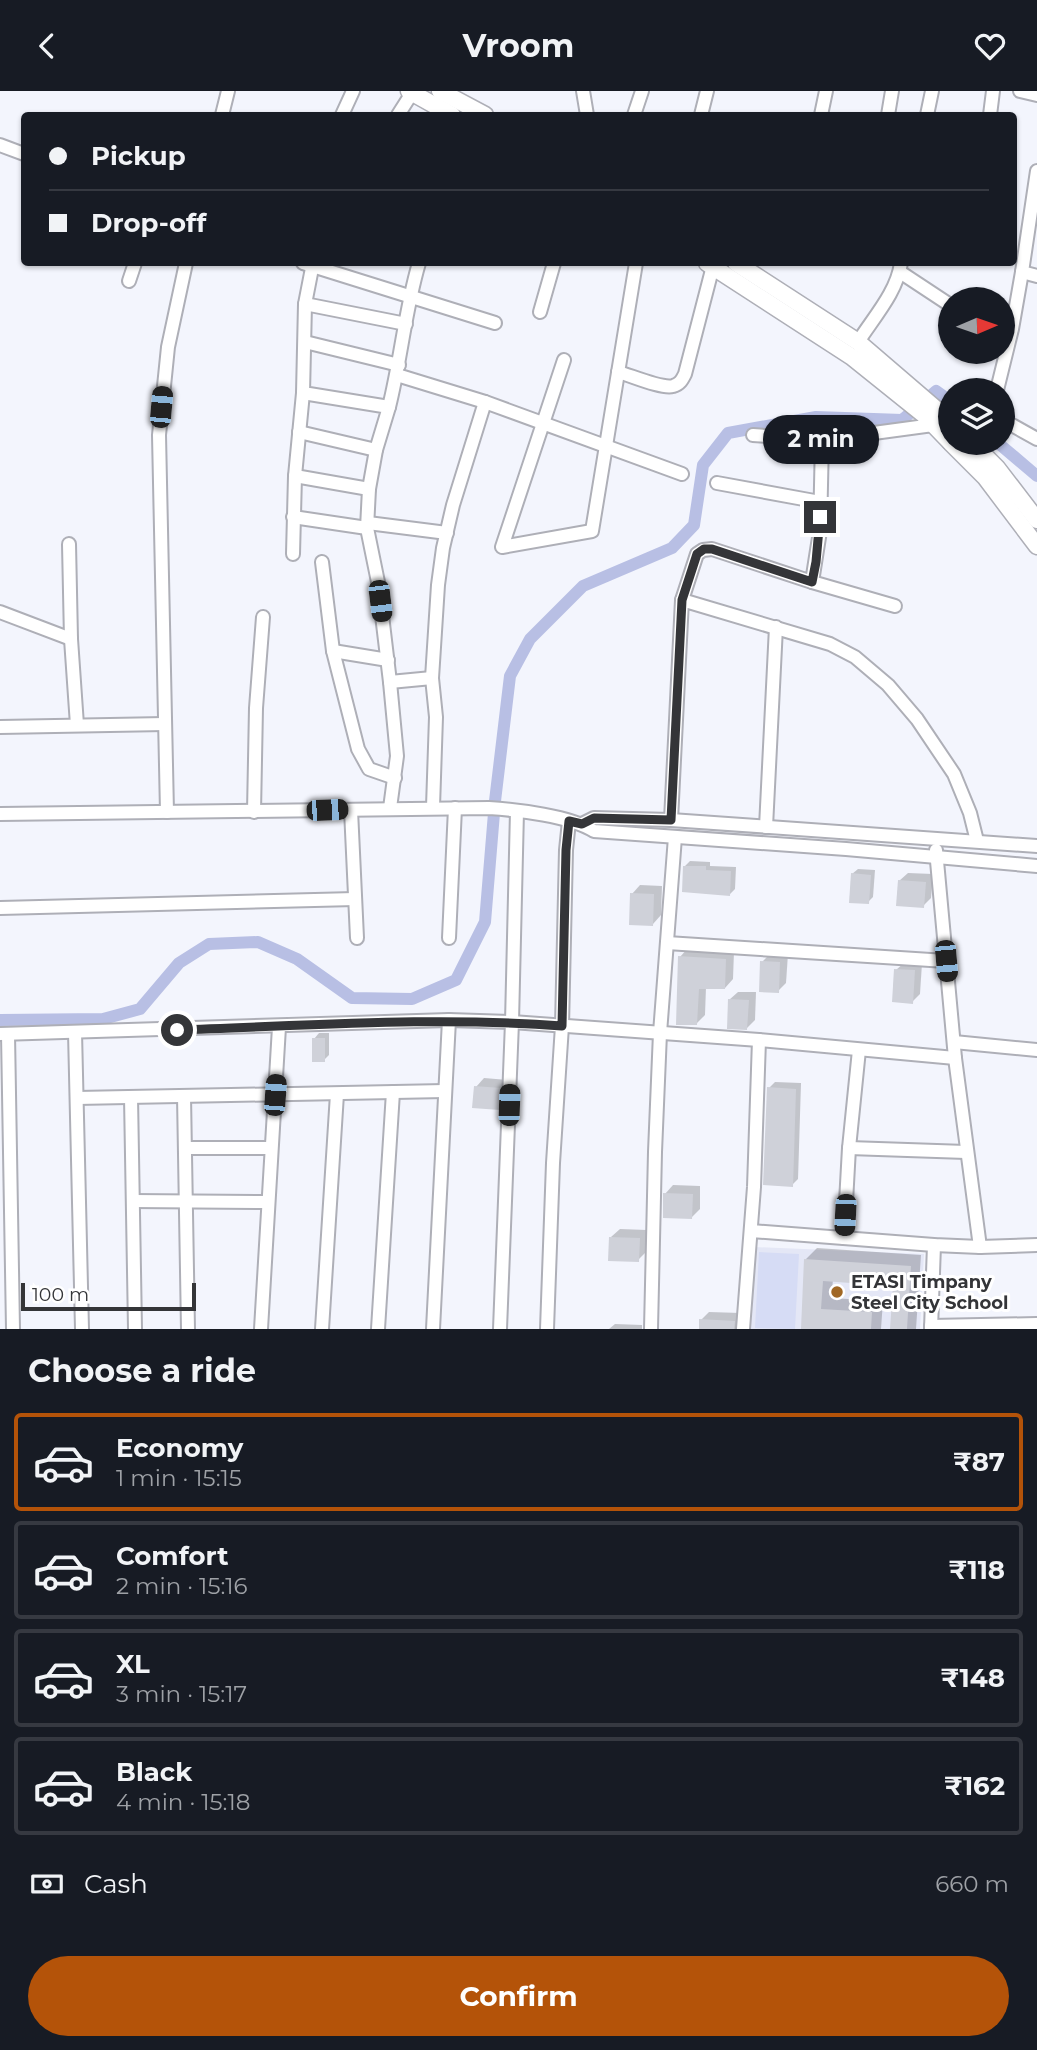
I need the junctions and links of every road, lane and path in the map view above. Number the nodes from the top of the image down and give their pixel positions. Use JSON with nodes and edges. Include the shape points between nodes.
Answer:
{"nodes":[{"id":1,"x":228,"y":91,"type":"edge"},
{"id":2,"x":354,"y":91,"type":"edge"},
{"id":3,"x":440,"y":91,"type":"edge"},
{"id":4,"x":583,"y":91,"type":"edge"},
{"id":5,"x":642,"y":91,"type":"edge"},
{"id":6,"x":707,"y":91,"type":"edge"},
{"id":7,"x":826,"y":91,"type":"edge"},
{"id":8,"x":892,"y":91,"type":"edge"},
{"id":9,"x":932,"y":91,"type":"edge"},
{"id":10,"x":993,"y":91,"type":"edge"},
{"id":11,"x":1020,"y":91,"type":"edge"},
{"id":12,"x":411,"y":92,"type":"edge"},
{"id":13,"x":1037,"y":95,"type":"edge"},
{"id":14,"x":223,"y":112,"type":"edge"},
{"id":15,"x":344,"y":112,"type":"edge"},
{"id":16,"x":400,"y":112,"type":"edge"},
{"id":17,"x":447,"y":112,"type":"edge"},
{"id":18,"x":479,"y":112,"type":"edge"},
{"id":19,"x":586,"y":112,"type":"edge"},
{"id":20,"x":635,"y":112,"type":"edge"},
{"id":21,"x":702,"y":112,"type":"edge"},
{"id":22,"x":822,"y":112,"type":"edge"},
{"id":23,"x":888,"y":112,"type":"edge"},
{"id":24,"x":928,"y":112,"type":"edge"},
{"id":25,"x":990,"y":112,"type":"edge"},
{"id":26,"x":0,"y":145,"type":"edge"},
{"id":27,"x":21,"y":152,"type":"edge"},
{"id":28,"x":1037,"y":171,"type":"edge"},
{"id":29,"x":134,"y":266,"type":"edge"},
{"id":30,"x":185,"y":266,"type":"edge"},
{"id":31,"x":309,"y":266,"type":"edge"},
{"id":32,"x":318,"y":266,"type":"edge"},
{"id":33,"x":418,"y":266,"type":"edge"},
{"id":34,"x":553,"y":266,"type":"edge"},
{"id":35,"x":636,"y":266,"type":"edge"},
{"id":36,"x":710,"y":266,"type":"edge"},
{"id":37,"x":712,"y":266,"type":"edge"},
{"id":38,"x":741,"y":266,"type":"edge"},
{"id":39,"x":900,"y":267,"type":"edge"},
{"id":40,"x":1022,"y":272,"type":"junction"},
{"id":41,"x":1037,"y":275,"type":"edge"},
{"id":42,"x":129,"y":281,"type":"dead end"},
{"id":43,"x":409,"y":296,"type":"junction"},
{"id":44,"x":938,"y":296,"type":"edge"},
{"id":45,"x":305,"y":304,"type":"junction"},
{"id":46,"x":540,"y":312,"type":"dead end"},
{"id":47,"x":495,"y":323,"type":"dead end"},
{"id":48,"x":406,"y":324,"type":"junction"},
{"id":49,"x":305,"y":342,"type":"junction"},
{"id":50,"x":858,"y":342,"type":"junction"},
{"id":51,"x":564,"y":360,"type":"dead end"},
{"id":52,"x":871,"y":363,"type":"junction"},
{"id":53,"x":398,"y":370,"type":"junction"},
{"id":54,"x":618,"y":372,"type":"junction"},
{"id":55,"x":1000,"y":378,"type":"edge"},
{"id":56,"x":303,"y":393,"type":"junction"},
{"id":57,"x":485,"y":402,"type":"junction"},
{"id":58,"x":389,"y":407,"type":"junction"},
{"id":59,"x":938,"y":418,"type":"edge"},
{"id":60,"x":543,"y":424,"type":"junction"},
{"id":61,"x":1015,"y":427,"type":"edge"},
{"id":62,"x":299,"y":432,"type":"junction"},
{"id":63,"x":752,"y":435,"type":"dead end"},
{"id":64,"x":1037,"y":439,"type":"edge"},
{"id":65,"x":822,"y":440,"type":"junction"},
{"id":66,"x":605,"y":447,"type":"junction"},
{"id":67,"x":376,"y":450,"type":"junction"},
{"id":68,"x":964,"y":455,"type":"edge"},
{"id":69,"x":984,"y":455,"type":"edge"},
{"id":70,"x":682,"y":474,"type":"dead end"},
{"id":71,"x":295,"y":476,"type":"junction"},
{"id":72,"x":717,"y":483,"type":"dead end"},
{"id":73,"x":369,"y":489,"type":"junction"},
{"id":74,"x":820,"y":502,"type":"junction"},
{"id":75,"x":293,"y":517,"type":"junction"},
{"id":76,"x":1037,"y":520,"type":"edge"},
{"id":77,"x":368,"y":525,"type":"junction"},
{"id":78,"x":447,"y":533,"type":"junction"},
{"id":79,"x":1036,"y":539,"type":"edge"},
{"id":80,"x":69,"y":544,"type":"dead end"},
{"id":81,"x":293,"y":554,"type":"dead end"},
{"id":82,"x":323,"y":562,"type":"dead end"},
{"id":83,"x":812,"y":582,"type":"junction"},
{"id":84,"x":682,"y":600,"type":"junction"},
{"id":85,"x":895,"y":606,"type":"dead end"},
{"id":86,"x":0,"y":613,"type":"edge"},
{"id":87,"x":263,"y":617,"type":"dead end"},
{"id":88,"x":776,"y":627,"type":"junction"},
{"id":89,"x":71,"y":639,"type":"junction"},
{"id":90,"x":333,"y":651,"type":"junction"},
{"id":91,"x":388,"y":660,"type":"junction"},
{"id":92,"x":432,"y":678,"type":"junction"},
{"id":93,"x":390,"y":682,"type":"junction"},
{"id":94,"x":165,"y":723,"type":"junction"},
{"id":95,"x":78,"y":726,"type":"junction"},
{"id":96,"x":0,"y":727,"type":"edge"},
{"id":97,"x":395,"y":778,"type":"junction"},
{"id":98,"x":433,"y":807,"type":"junction"},
{"id":99,"x":390,"y":808,"type":"junction"},
{"id":100,"x":455,"y":808,"type":"junction"},
{"id":101,"x":351,"y":810,"type":"junction"},
{"id":102,"x":511,"y":810,"type":"junction"},
{"id":103,"x":167,"y":812,"type":"junction"},
{"id":104,"x":254,"y":812,"type":"junction"},
{"id":105,"x":0,"y":814,"type":"edge"},
{"id":106,"x":671,"y":820,"type":"junction"},
{"id":107,"x":576,"y":823,"type":"junction"},
{"id":108,"x":766,"y":827,"type":"junction"},
{"id":109,"x":675,"y":837,"type":"junction"},
{"id":110,"x":936,"y":839,"type":"junction"},
{"id":111,"x":977,"y":841,"type":"junction"},
{"id":112,"x":1037,"y":846,"type":"edge"},
{"id":113,"x":936,"y":857,"type":"junction"},
{"id":114,"x":1037,"y":866,"type":"edge"},
{"id":115,"x":355,"y":898,"type":"junction"},
{"id":116,"x":0,"y":908,"type":"edge"},
{"id":117,"x":357,"y":938,"type":"dead end"},
{"id":118,"x":449,"y":938,"type":"dead end"},
{"id":119,"x":667,"y":943,"type":"junction"},
{"id":120,"x":946,"y":961,"type":"junction"},
{"id":121,"x":449,"y":1020,"type":"junction"},
{"id":122,"x":512,"y":1022,"type":"junction"},
{"id":123,"x":562,"y":1026,"type":"junction"},
{"id":124,"x":279,"y":1027,"type":"junction"},
{"id":125,"x":75,"y":1032,"type":"junction"},
{"id":126,"x":660,"y":1033,"type":"junction"},
{"id":127,"x":4,"y":1034,"type":"edge"},
{"id":128,"x":759,"y":1040,"type":"junction"},
{"id":129,"x":954,"y":1042,"type":"junction"},
{"id":130,"x":859,"y":1050,"type":"junction"},
{"id":131,"x":1037,"y":1050,"type":"edge"},
{"id":132,"x":955,"y":1058,"type":"junction"},
{"id":133,"x":5,"y":1091,"type":"edge"},
{"id":134,"x":445,"y":1091,"type":"junction"},
{"id":135,"x":393,"y":1092,"type":"junction"},
{"id":136,"x":337,"y":1094,"type":"junction"},
{"id":137,"x":275,"y":1095,"type":"junction"},
{"id":138,"x":131,"y":1097,"type":"junction"},
{"id":139,"x":184,"y":1097,"type":"junction"},
{"id":140,"x":77,"y":1098,"type":"junction"},
{"id":141,"x":185,"y":1148,"type":"junction"},
{"id":142,"x":271,"y":1148,"type":"junction"},
{"id":143,"x":849,"y":1148,"type":"junction"},
{"id":144,"x":966,"y":1152,"type":"junction"},
{"id":145,"x":133,"y":1201,"type":"junction"},
{"id":146,"x":186,"y":1201,"type":"junction"},
{"id":147,"x":268,"y":1202,"type":"junction"},
{"id":148,"x":751,"y":1231,"type":"junction"},
{"id":149,"x":844,"y":1238,"type":"junction"},
{"id":150,"x":934,"y":1245,"type":"junction"},
{"id":151,"x":1037,"y":1245,"type":"edge"},
{"id":152,"x":980,"y":1247,"type":"junction"},
{"id":153,"x":1037,"y":1324,"type":"edge"},
{"id":154,"x":931,"y":1327,"type":"edge"},
{"id":155,"x":13,"y":1329,"type":"edge"},
{"id":156,"x":82,"y":1329,"type":"edge"},
{"id":157,"x":135,"y":1329,"type":"edge"},
{"id":158,"x":188,"y":1329,"type":"edge"},
{"id":159,"x":261,"y":1329,"type":"edge"},
{"id":160,"x":322,"y":1329,"type":"edge"},
{"id":161,"x":378,"y":1329,"type":"edge"},
{"id":162,"x":433,"y":1329,"type":"edge"},
{"id":163,"x":500,"y":1329,"type":"edge"},
{"id":164,"x":547,"y":1329,"type":"edge"},
{"id":165,"x":651,"y":1329,"type":"edge"},
{"id":166,"x":743,"y":1329,"type":"edge"}],
"edges":[{"from":1,"to":14,"type":"street"},
{"from":2,"to":15,"type":"street"},
{"from":3,"to":18,"type":"main road"},
{"from":4,"to":19,"type":"street"},
{"from":5,"to":20,"type":"street"},
{"from":6,"to":21,"type":"street"},
{"from":7,"to":22,"type":"street"},
{"from":8,"to":23,"type":"street"},
{"from":9,"to":24,"type":"street"},
{"from":10,"to":25,"type":"street"},
{"from":11,"to":13,"type":"street"},
{"from":12,"to":16,"type":"street"},
{"from":12,"to":17,"type":"main road"},
{"from":26,"to":27,"type":"street"},
{"from":28,"to":40,"type":"street"},
{"from":29,"to":42,"type":"street"},
{"from":30,"to":94,"type":"street","via":[[168,347],[159,435]]},
{"from":31,"to":45,"type":"street"},
{"from":32,"to":43,"type":"street"},
{"from":33,"to":43,"type":"street"},
{"from":34,"to":46,"type":"street"},
{"from":35,"to":54,"type":"street"},
{"from":36,"to":54,"type":"street","via":[[681,381],[667,386]]},
{"from":37,"to":52,"type":"main road","via":[[852,357]]},
{"from":38,"to":50,"type":"main road"},
{"from":39,"to":44,"type":"street"},
{"from":39,"to":50,"type":"street","via":[[888,296]]},
{"from":40,"to":41,"type":"street"},
{"from":40,"to":55,"type":"street"},
{"from":43,"to":47,"type":"street"},
{"from":43,"to":48,"type":"street"},
{"from":45,"to":48,"type":"street"},
{"from":45,"to":49,"type":"street"},
{"from":48,"to":53,"type":"street"},
{"from":49,"to":53,"type":"street"},
{"from":49,"to":56,"type":"street"},
{"from":50,"to":52,"type":"main road"},
{"from":51,"to":60,"type":"street"},
{"from":52,"to":59,"type":"main road"},
{"from":53,"to":57,"type":"street"},
{"from":53,"to":58,"type":"street"},
{"from":54,"to":66,"type":"street"},
{"from":56,"to":58,"type":"street"},
{"from":56,"to":62,"type":"street"},
{"from":57,"to":60,"type":"street"},
{"from":57,"to":78,"type":"street"},
{"from":58,"to":67,"type":"street"},
{"from":59,"to":65,"type":"street"},
{"from":60,"to":66,"type":"street"},
{"from":60,"to":66,"type":"street","via":[[502,547],[592,531]]},
{"from":61,"to":64,"type":"street"},
{"from":62,"to":67,"type":"street"},
{"from":62,"to":71,"type":"street"},
{"from":63,"to":65,"type":"street"},
{"from":65,"to":74,"type":"street"},
{"from":66,"to":70,"type":"street"},
{"from":67,"to":73,"type":"street"},
{"from":68,"to":79,"type":"main road"},
{"from":69,"to":76,"type":"main road"},
{"from":71,"to":73,"type":"street"},
{"from":71,"to":75,"type":"street"},
{"from":72,"to":74,"type":"street"},
{"from":73,"to":77,"type":"street"},
{"from":74,"to":83,"type":"street"},
{"from":75,"to":77,"type":"street"},
{"from":75,"to":81,"type":"street"},
{"from":77,"to":78,"type":"street"},
{"from":77,"to":91,"type":"street"},
{"from":78,"to":92,"type":"street","via":[[438,585]]},
{"from":80,"to":89,"type":"street"},
{"from":82,"to":90,"type":"street"},
{"from":83,"to":84,"type":"street","via":[[704,549],[697,554]]},
{"from":83,"to":85,"type":"street"},
{"from":84,"to":88,"type":"street"},
{"from":84,"to":106,"type":"street"},
{"from":86,"to":89,"type":"street"},
{"from":87,"to":104,"type":"street"},
{"from":88,"to":108,"type":"street"},
{"from":88,"to":111,"type":"street","via":[[830,644],[855,657],[888,685],[954,774]]},
{"from":89,"to":95,"type":"street"},
{"from":90,"to":91,"type":"street"},
{"from":90,"to":97,"type":"street","via":[[358,749],[369,769]]},
{"from":91,"to":93,"type":"street"},
{"from":92,"to":93,"type":"street"},
{"from":92,"to":98,"type":"street","via":[[436,717]]},
{"from":93,"to":97,"type":"street"},
{"from":94,"to":95,"type":"street"},
{"from":94,"to":103,"type":"street"},
{"from":95,"to":96,"type":"street"},
{"from":97,"to":99,"type":"street"},
{"from":98,"to":99,"type":"street"},
{"from":98,"to":100,"type":"street"},
{"from":99,"to":101,"type":"street"},
{"from":100,"to":102,"type":"street"},
{"from":100,"to":118,"type":"street"},
{"from":101,"to":104,"type":"street"},
{"from":101,"to":115,"type":"street"},
{"from":102,"to":107,"type":"street"},
{"from":102,"to":122,"type":"street"},
{"from":103,"to":104,"type":"street"},
{"from":103,"to":105,"type":"street"},
{"from":106,"to":107,"type":"street","via":[[594,818]]},
{"from":106,"to":108,"type":"street"},
{"from":107,"to":109,"type":"street","via":[[594,831]]},
{"from":107,"to":123,"type":"street","via":[[566,850]]},
{"from":108,"to":110,"type":"street"},
{"from":109,"to":113,"type":"street"},
{"from":109,"to":119,"type":"street"},
{"from":110,"to":111,"type":"street"},
{"from":110,"to":113,"type":"street"},
{"from":111,"to":112,"type":"street"},
{"from":113,"to":114,"type":"street"},
{"from":113,"to":120,"type":"street"},
{"from":115,"to":116,"type":"street"},
{"from":115,"to":117,"type":"street"},
{"from":119,"to":120,"type":"street"},
{"from":119,"to":126,"type":"street"},
{"from":120,"to":129,"type":"street"},
{"from":121,"to":122,"type":"street"},
{"from":121,"to":124,"type":"street"},
{"from":121,"to":134,"type":"street"},
{"from":122,"to":123,"type":"street"},
{"from":122,"to":163,"type":"street"},
{"from":123,"to":126,"type":"street"},
{"from":123,"to":164,"type":"street"},
{"from":124,"to":125,"type":"street"},
{"from":124,"to":137,"type":"street"},
{"from":125,"to":127,"type":"street"},
{"from":125,"to":140,"type":"street"},
{"from":126,"to":128,"type":"street"},
{"from":126,"to":165,"type":"street"},
{"from":127,"to":133,"type":"street"},
{"from":128,"to":130,"type":"street"},
{"from":128,"to":148,"type":"street"},
{"from":129,"to":131,"type":"street"},
{"from":129,"to":132,"type":"street"},
{"from":130,"to":132,"type":"street"},
{"from":130,"to":143,"type":"street"},
{"from":132,"to":144,"type":"street"},
{"from":133,"to":155,"type":"street"},
{"from":134,"to":135,"type":"street"},
{"from":134,"to":162,"type":"street"},
{"from":135,"to":136,"type":"street"},
{"from":135,"to":161,"type":"street"},
{"from":136,"to":137,"type":"street"},
{"from":136,"to":160,"type":"street"},
{"from":137,"to":139,"type":"street"},
{"from":137,"to":142,"type":"street"},
{"from":138,"to":139,"type":"street"},
{"from":138,"to":140,"type":"street"},
{"from":138,"to":145,"type":"street"},
{"from":139,"to":141,"type":"street"},
{"from":140,"to":156,"type":"street"},
{"from":141,"to":142,"type":"street"},
{"from":141,"to":146,"type":"street"},
{"from":142,"to":147,"type":"street"},
{"from":143,"to":144,"type":"street"},
{"from":143,"to":149,"type":"street"},
{"from":144,"to":152,"type":"street"},
{"from":145,"to":146,"type":"street"},
{"from":145,"to":157,"type":"street"},
{"from":146,"to":147,"type":"street"},
{"from":146,"to":158,"type":"street"},
{"from":147,"to":159,"type":"street"},
{"from":148,"to":149,"type":"street"},
{"from":148,"to":166,"type":"street"},
{"from":149,"to":150,"type":"street"},
{"from":150,"to":152,"type":"street"},
{"from":150,"to":154,"type":"street"},
{"from":151,"to":152,"type":"street"},
{"from":153,"to":154,"type":"street"}]}
